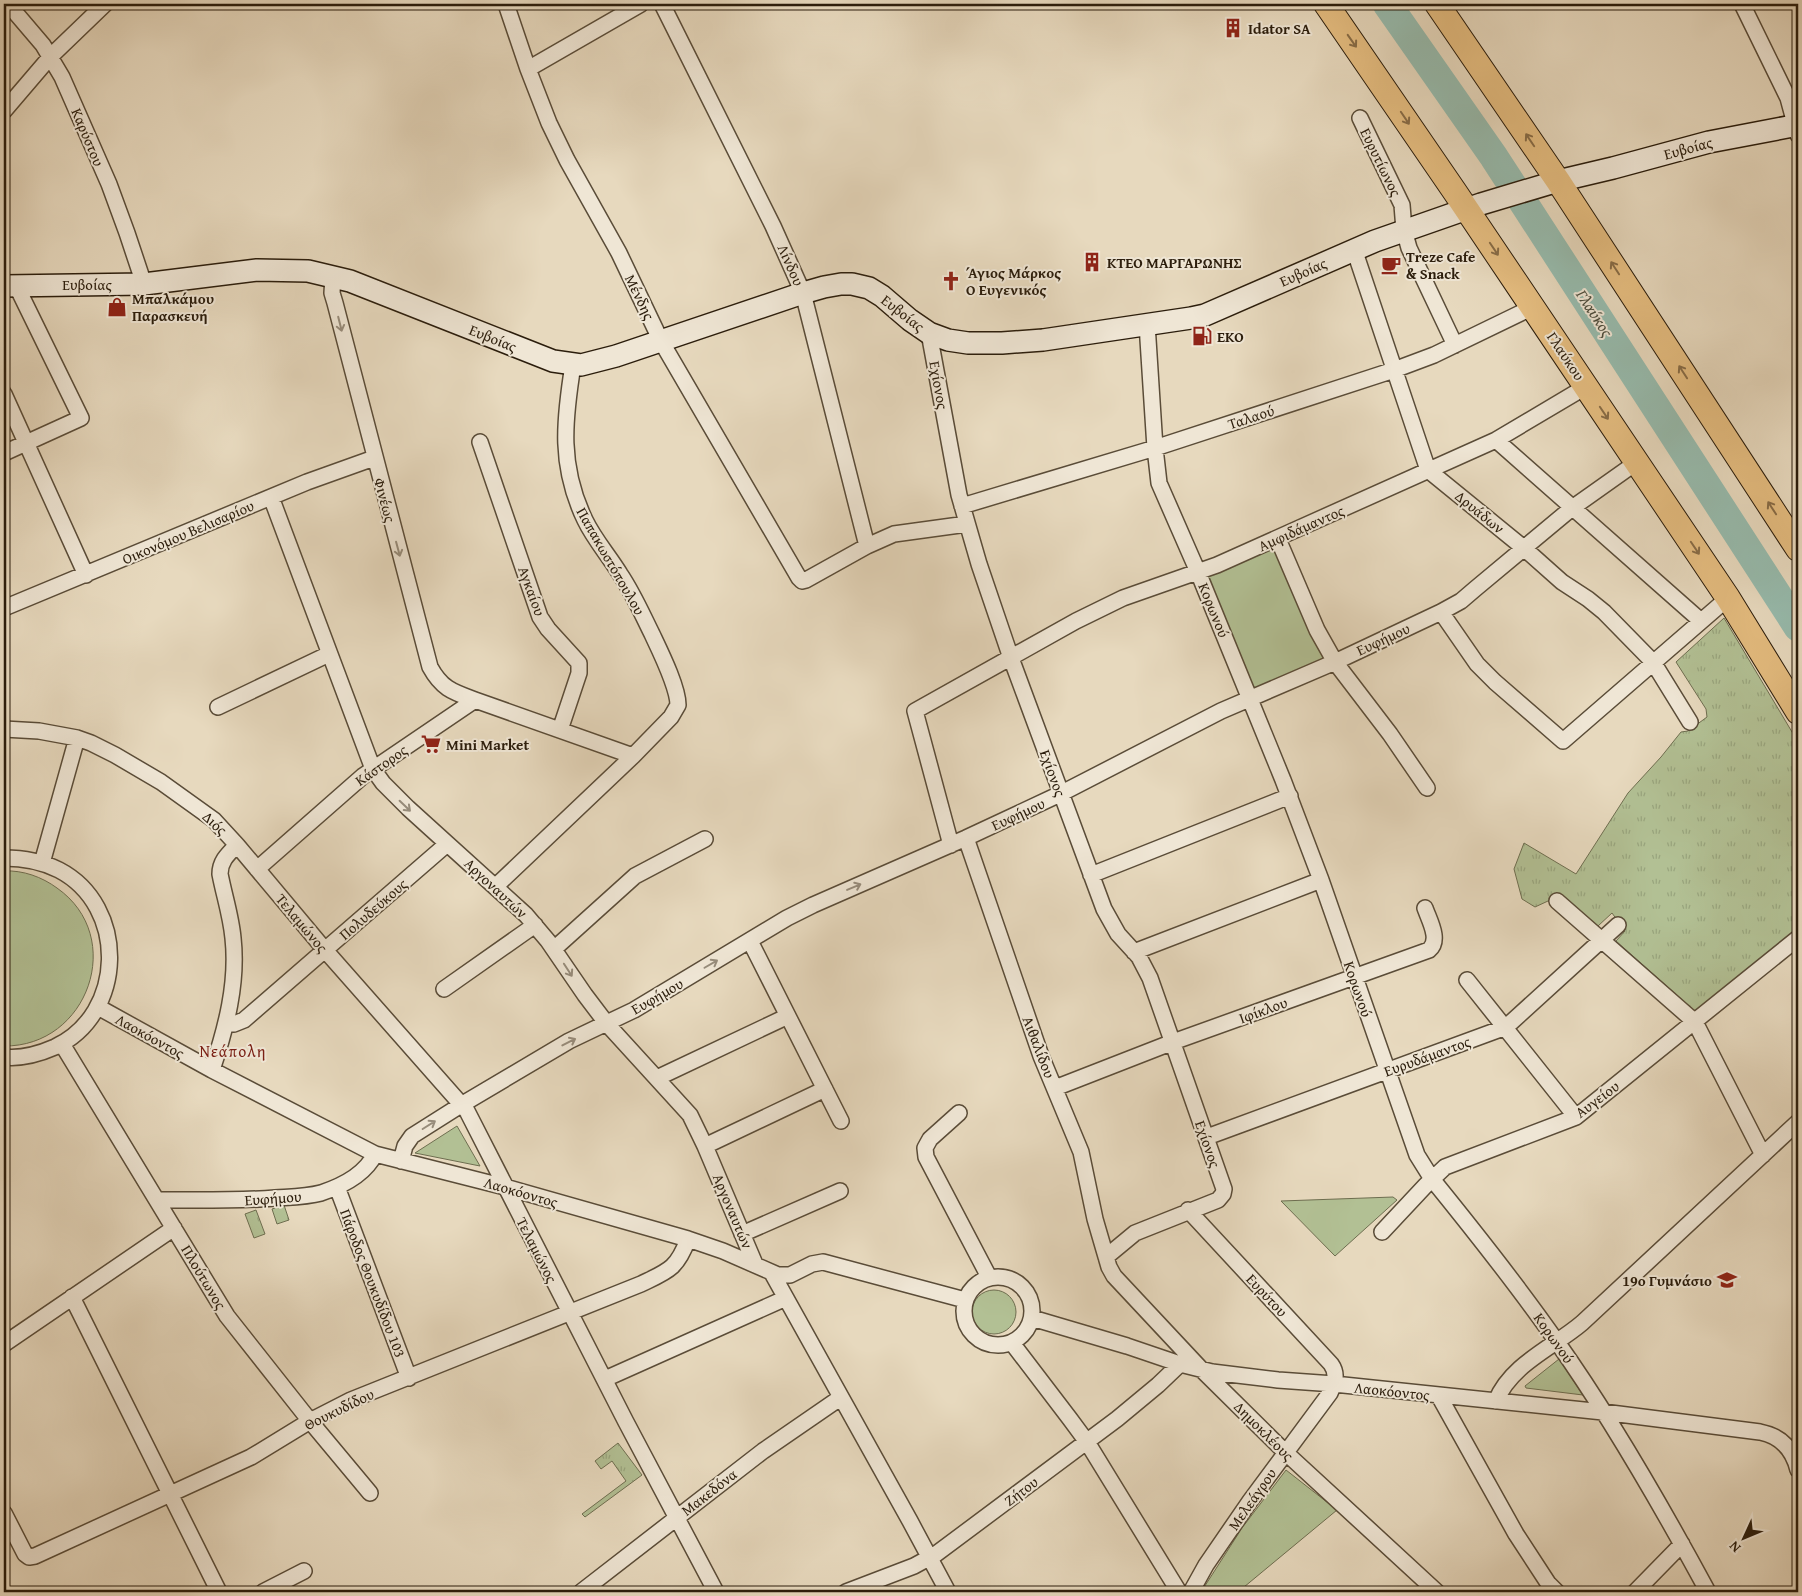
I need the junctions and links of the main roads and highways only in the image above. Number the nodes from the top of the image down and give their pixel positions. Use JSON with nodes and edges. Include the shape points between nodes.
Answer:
{"nodes":[{"id":1,"x":1326,"y":4,"type":"edge"},
{"id":2,"x":1436,"y":4,"type":"edge"},
{"id":3,"x":1797,"y":129,"type":"edge"},
{"id":4,"x":1551,"y":182,"type":"junction"},
{"id":5,"x":1474,"y":207,"type":"junction"},
{"id":6,"x":10,"y":285,"type":"edge"},
{"id":7,"x":1798,"y":549,"type":"edge"},
{"id":8,"x":1798,"y":712,"type":"edge"}],
"edges":[{"from":1,"to":5,"type":"main road","name":"Γλαύκου","one_way":true},
{"from":4,"to":2,"type":"main road","one_way":true},
{"from":3,"to":4,"type":"main road","name":"Ευβοίας","via":[[1709,142]]},
{"from":4,"to":5,"type":"main road","name":"Ευβοίας"},
{"from":7,"to":4,"type":"main road","one_way":true},
{"from":5,"to":6,"type":"main road","name":"Ευβοίας","via":[[1354,249],[1205,315],[1051,339],[1002,343],[961,342],[929,333],[882,296],[869,288],[852,284],[803,292],[662,341],[573,365],[525,351],[376,290],[308,271],[270,269],[144,284]]},
{"from":5,"to":8,"type":"main road","name":"Γλαύκου","one_way":true,"via":[[1533,307],[1728,598]]}]}
